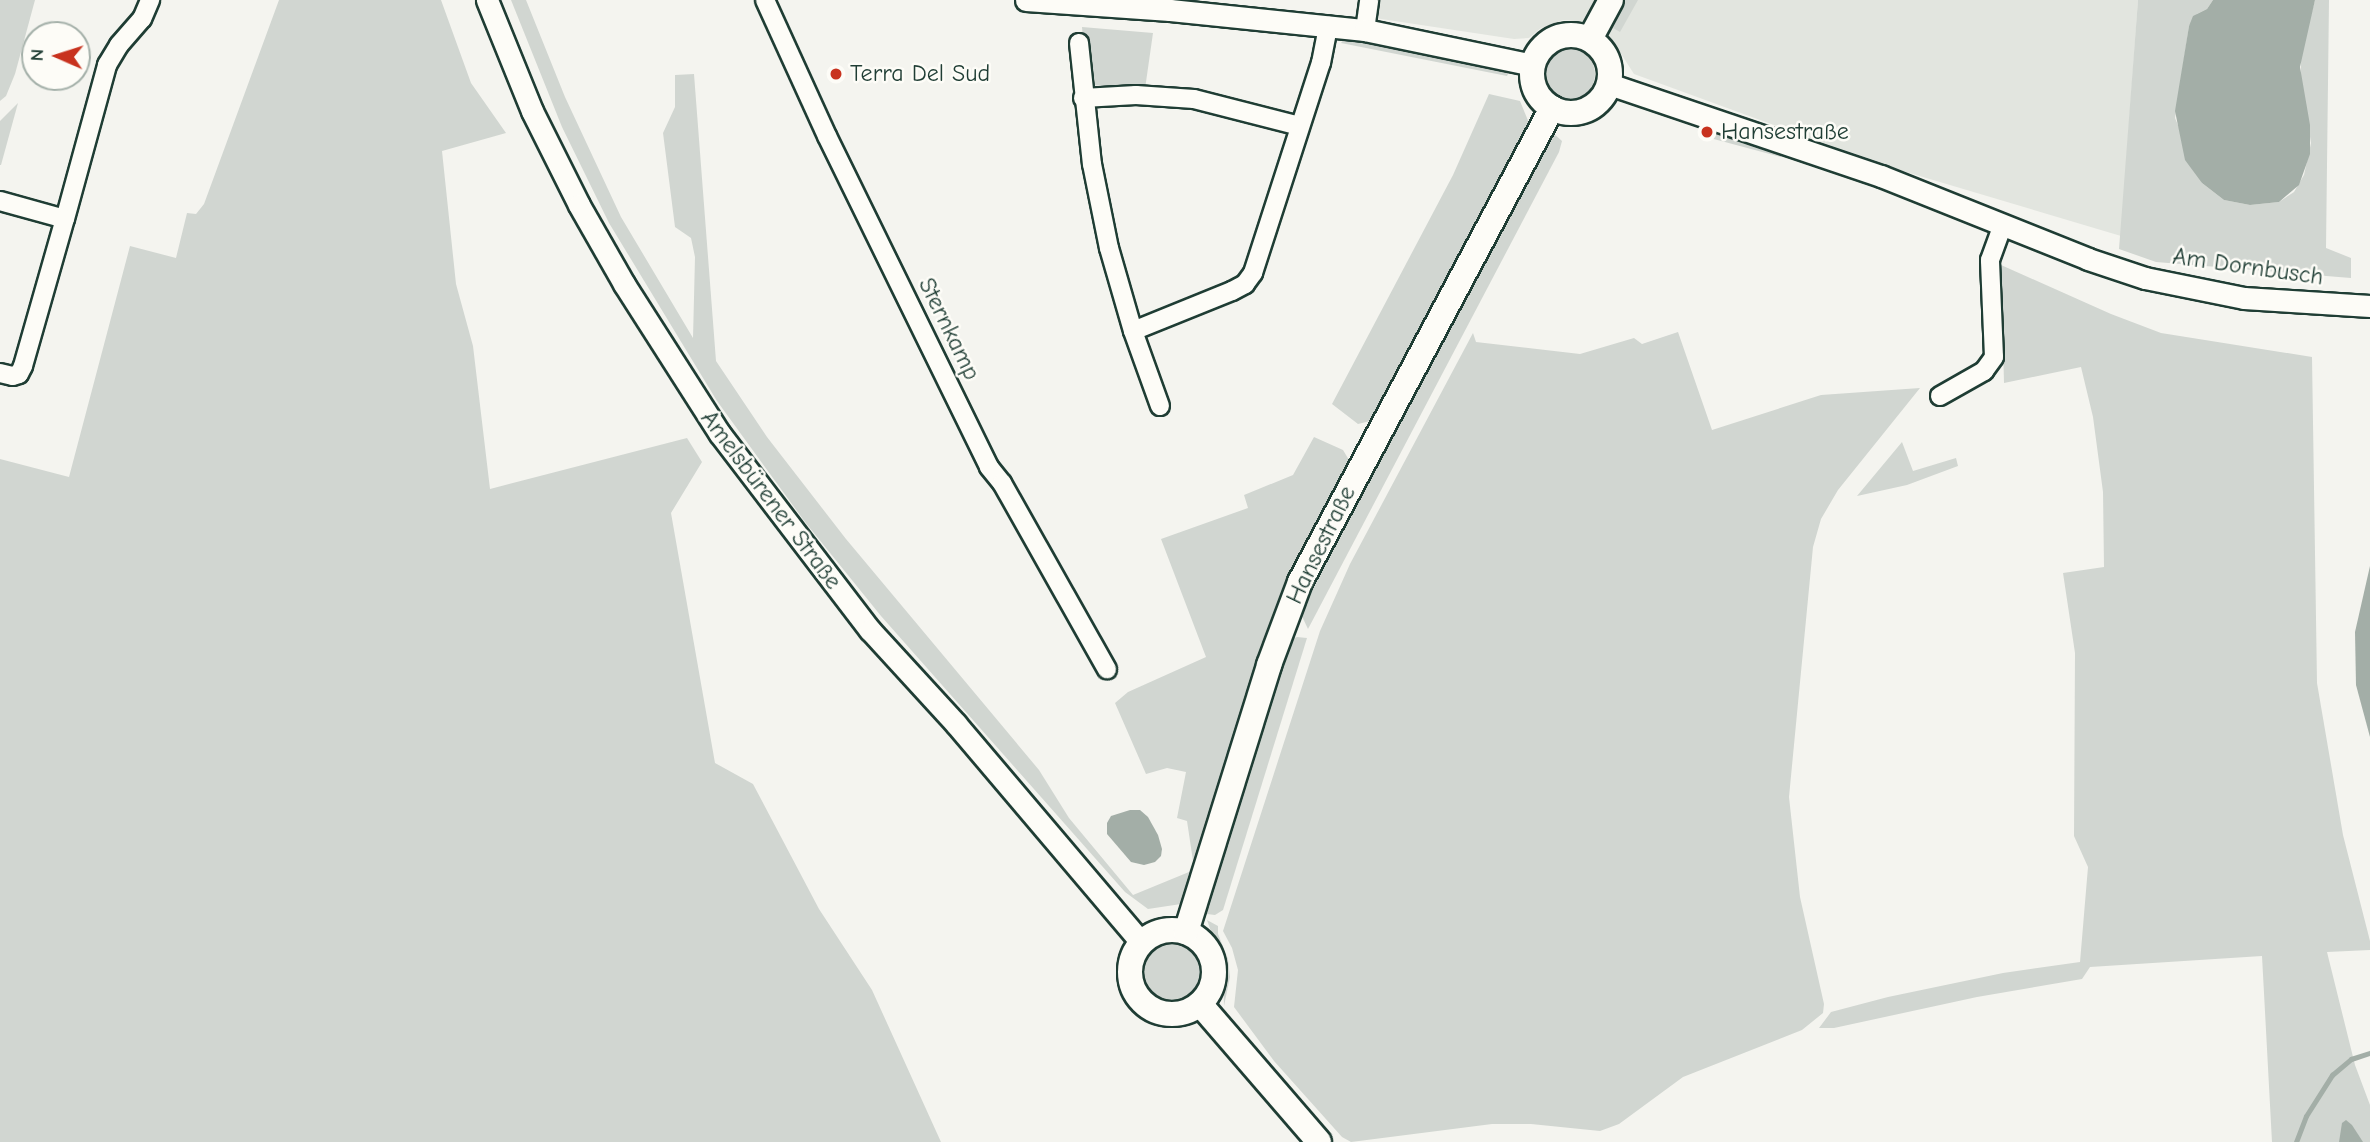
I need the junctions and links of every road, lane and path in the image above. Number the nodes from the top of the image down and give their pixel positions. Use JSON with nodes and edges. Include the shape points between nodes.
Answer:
{"nodes":[{"id":1,"x":150,"y":0,"type":"edge"},
{"id":2,"x":487,"y":0,"type":"edge"},
{"id":3,"x":765,"y":0,"type":"edge"},
{"id":4,"x":1026,"y":0,"type":"edge"},
{"id":5,"x":1369,"y":0,"type":"edge"},
{"id":6,"x":1611,"y":0,"type":"edge"},
{"id":7,"x":1328,"y":26,"type":"junction"},
{"id":8,"x":1365,"y":30,"type":"junction"},
{"id":9,"x":1590,"y":39,"type":"junction"},
{"id":10,"x":1079,"y":43,"type":"dead end"},
{"id":11,"x":1533,"y":65,"type":"junction"},
{"id":12,"x":1609,"y":84,"type":"junction"},
{"id":13,"x":1083,"y":98,"type":"junction"},
{"id":14,"x":1552,"y":108,"type":"junction"},
{"id":15,"x":1300,"y":126,"type":"junction"},
{"id":16,"x":0,"y":201,"type":"edge"},
{"id":17,"x":65,"y":219,"type":"junction"},
{"id":18,"x":2003,"y":226,"type":"junction"},
{"id":19,"x":2369,"y":306,"type":"edge"},
{"id":20,"x":1133,"y":331,"type":"junction"},
{"id":21,"x":0,"y":373,"type":"edge"},
{"id":22,"x":1940,"y":396,"type":"dead end"},
{"id":23,"x":1160,"y":406,"type":"dead end"},
{"id":24,"x":1107,"y":670,"type":"dead end"},
{"id":25,"x":1186,"y":932,"type":"junction"},
{"id":26,"x":1142,"y":943,"type":"junction"},
{"id":27,"x":1200,"y":1004,"type":"junction"},
{"id":28,"x":1319,"y":1142,"type":"edge"}],
"edges":[{"from":1,"to":17,"type":"street","via":[[142,19],[107,65]]},
{"from":2,"to":26,"type":"street","name":"Amelsbürener Straße","via":[[532,111],[579,205],[720,434],[870,630],[957,724]]},
{"from":3,"to":24,"type":"street","name":"Sternkamp","via":[[989,467]]},
{"from":4,"to":7,"type":"street"},
{"from":5,"to":8,"type":"street"},
{"from":6,"to":9,"type":"main road"},
{"from":7,"to":8,"type":"street"},
{"from":7,"to":15,"type":"street"},
{"from":8,"to":11,"type":"street"},
{"from":9,"to":11,"type":"main road","via":[[1557,37],[1538,52]]},
{"from":9,"to":12,"type":"main road","via":[[1608,62]]},
{"from":10,"to":13,"type":"street"},
{"from":11,"to":14,"type":"main road","via":[[1537,92]]},
{"from":12,"to":14,"type":"main road","via":[[1599,101],[1582,111]]},
{"from":12,"to":18,"type":"street","name":"Am Dornbusch","via":[[1881,176]]},
{"from":13,"to":15,"type":"street","via":[[1194,99]]},
{"from":13,"to":20,"type":"street","via":[[1100,208]]},
{"from":14,"to":25,"type":"main road","name":"Hansestraße","via":[[1300,582],[1269,665]]},
{"from":15,"to":20,"type":"street","via":[[1258,260],[1245,285]]},
{"from":16,"to":17,"type":"street"},
{"from":17,"to":21,"type":"street","via":[[23,366],[13,376]]},
{"from":18,"to":19,"type":"street","name":"Am Dornbusch","via":[[2145,278],[2210,293]]},
{"from":18,"to":22,"type":"street","via":[[1990,260],[1994,357],[1983,371]]},
{"from":20,"to":23,"type":"street"},
{"from":25,"to":26,"type":"main road","via":[[1163,931]]},
{"from":25,"to":27,"type":"main road","via":[[1200,940],[1214,965],[1214,979]]},
{"from":26,"to":27,"type":"main road","via":[[1130,972],[1142,1001],[1171,1014]]},
{"from":27,"to":28,"type":"main road"}]}
